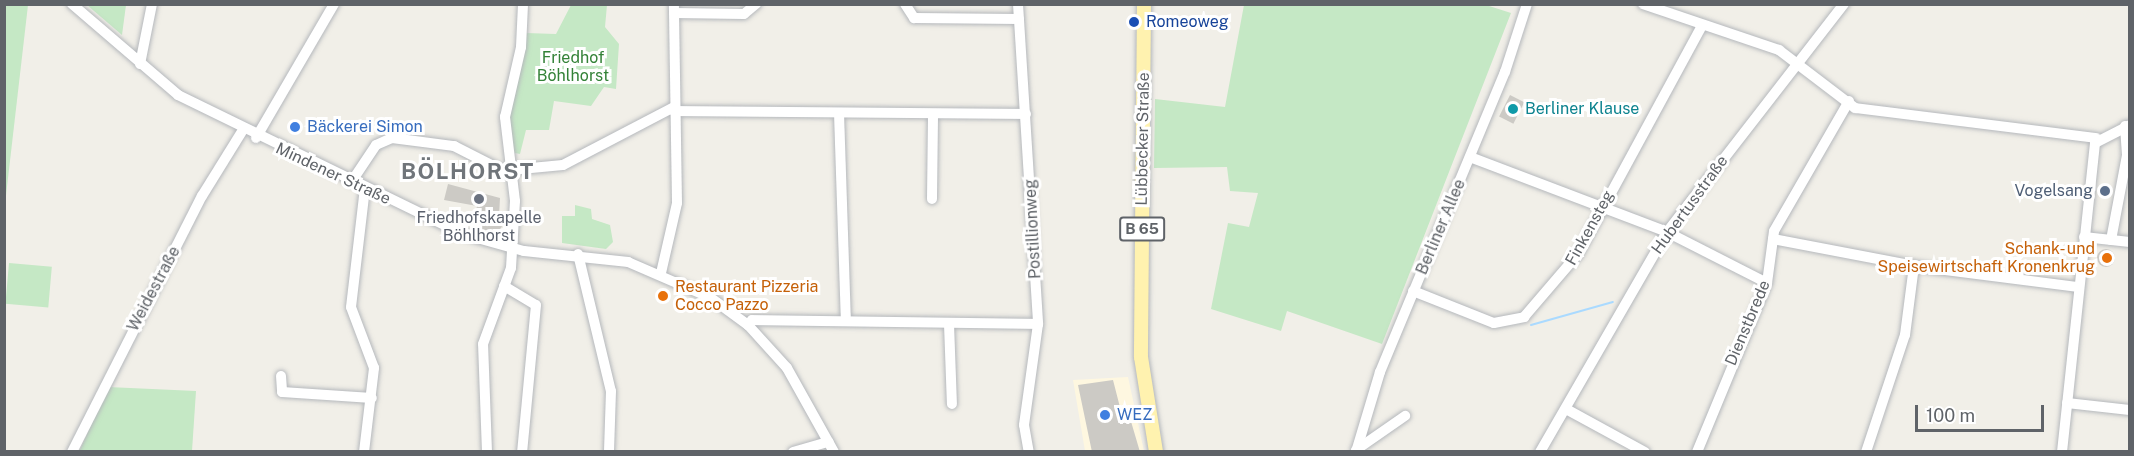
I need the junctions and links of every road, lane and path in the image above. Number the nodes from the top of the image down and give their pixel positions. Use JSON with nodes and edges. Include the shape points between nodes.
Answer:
{"nodes":[{"id":1,"x":72,"y":4,"type":"edge"},
{"id":2,"x":152,"y":4,"type":"edge"},
{"id":3,"x":334,"y":4,"type":"edge"},
{"id":4,"x":523,"y":4,"type":"edge"},
{"id":5,"x":756,"y":4,"type":"edge"},
{"id":6,"x":905,"y":4,"type":"edge"},
{"id":7,"x":1018,"y":4,"type":"edge"},
{"id":8,"x":1144,"y":4,"type":"edge"},
{"id":9,"x":1527,"y":4,"type":"edge"},
{"id":10,"x":1643,"y":4,"type":"edge"},
{"id":11,"x":1844,"y":4,"type":"edge"},
{"id":12,"x":674,"y":9,"type":"edge"},
{"id":13,"x":1019,"y":19,"type":"junction"},
{"id":14,"x":1701,"y":27,"type":"junction"},
{"id":15,"x":140,"y":64,"type":"junction"},
{"id":16,"x":1796,"y":64,"type":"junction"},
{"id":17,"x":1849,"y":101,"type":"junction"},
{"id":18,"x":674,"y":109,"type":"junction"},
{"id":19,"x":839,"y":113,"type":"junction"},
{"id":20,"x":933,"y":114,"type":"junction"},
{"id":21,"x":1026,"y":114,"type":"junction"},
{"id":22,"x":2127,"y":126,"type":"edge"},
{"id":23,"x":243,"y":130,"type":"junction"},
{"id":24,"x":256,"y":138,"type":"junction"},
{"id":25,"x":2096,"y":138,"type":"junction"},
{"id":26,"x":1470,"y":157,"type":"junction"},
{"id":27,"x":511,"y":173,"type":"junction"},
{"id":28,"x":352,"y":181,"type":"junction"},
{"id":29,"x":365,"y":188,"type":"junction"},
{"id":30,"x":932,"y":199,"type":"dead end"},
{"id":31,"x":1603,"y":207,"type":"junction"},
{"id":32,"x":1667,"y":232,"type":"junction"},
{"id":33,"x":2084,"y":237,"type":"junction"},
{"id":34,"x":1773,"y":239,"type":"junction"},
{"id":35,"x":2111,"y":240,"type":"junction"},
{"id":36,"x":2130,"y":242,"type":"edge"},
{"id":37,"x":513,"y":249,"type":"junction"},
{"id":38,"x":578,"y":254,"type":"junction"},
{"id":39,"x":1914,"y":266,"type":"junction"},
{"id":40,"x":662,"y":273,"type":"junction"},
{"id":41,"x":1767,"y":283,"type":"junction"},
{"id":42,"x":504,"y":286,"type":"junction"},
{"id":43,"x":2077,"y":287,"type":"junction"},
{"id":44,"x":1413,"y":291,"type":"junction"},
{"id":45,"x":846,"y":320,"type":"junction"},
{"id":46,"x":949,"y":324,"type":"junction"},
{"id":47,"x":1038,"y":324,"type":"junction"},
{"id":48,"x":748,"y":325,"type":"junction"},
{"id":49,"x":281,"y":376,"type":"dead end"},
{"id":50,"x":372,"y":398,"type":"junction"},
{"id":51,"x":952,"y":404,"type":"dead end"},
{"id":52,"x":2067,"y":404,"type":"junction"},
{"id":53,"x":1566,"y":409,"type":"junction"},
{"id":54,"x":2130,"y":410,"type":"edge"},
{"id":55,"x":1405,"y":416,"type":"dead end"},
{"id":56,"x":831,"y":447,"type":"edge"},
{"id":57,"x":1356,"y":451,"type":"edge"},
{"id":58,"x":72,"y":452,"type":"edge"},
{"id":59,"x":364,"y":452,"type":"edge"},
{"id":60,"x":487,"y":452,"type":"edge"},
{"id":61,"x":522,"y":452,"type":"edge"},
{"id":62,"x":609,"y":452,"type":"edge"},
{"id":63,"x":793,"y":452,"type":"edge"},
{"id":64,"x":1029,"y":452,"type":"edge"},
{"id":65,"x":1156,"y":452,"type":"edge"},
{"id":66,"x":1540,"y":452,"type":"edge"},
{"id":67,"x":1645,"y":452,"type":"edge"},
{"id":68,"x":1697,"y":452,"type":"edge"},
{"id":69,"x":1866,"y":452,"type":"edge"},
{"id":70,"x":2062,"y":452,"type":"edge"}],
"edges":[{"from":1,"to":15,"type":"street","name":"Mindener Straße"},
{"from":2,"to":15,"type":"street"},
{"from":3,"to":24,"type":"street"},
{"from":4,"to":27,"type":"street","via":[[521,47],[505,117]]},
{"from":5,"to":12,"type":"street","via":[[744,14]]},
{"from":6,"to":13,"type":"street","via":[[914,18]]},
{"from":7,"to":13,"type":"street","name":"Postillionweg"},
{"from":8,"to":65,"type":"main road","name":"Lübbecker Straße","number":"B 65","via":[[1142,357]]},
{"from":9,"to":26,"type":"street","name":"Berliner Allee"},
{"from":10,"to":14,"type":"street"},
{"from":11,"to":16,"type":"street","name":"Hubertusstraße"},
{"from":12,"to":18,"type":"street"},
{"from":13,"to":21,"type":"street","name":"Postillionweg"},
{"from":14,"to":16,"type":"street","via":[[1779,50]]},
{"from":14,"to":31,"type":"street","name":"Finkensteg"},
{"from":15,"to":23,"type":"street","name":"Mindener Straße","via":[[178,95]]},
{"from":16,"to":17,"type":"street"},
{"from":16,"to":32,"type":"street","name":"Hubertusstraße"},
{"from":17,"to":25,"type":"street","via":[[1855,108]]},
{"from":17,"to":34,"type":"street","name":"Dienstbrede"},
{"from":18,"to":19,"type":"street"},
{"from":18,"to":27,"type":"street","via":[[563,165]]},
{"from":18,"to":40,"type":"street","via":[[676,220]]},
{"from":19,"to":20,"type":"street"},
{"from":19,"to":45,"type":"street"},
{"from":20,"to":21,"type":"street"},
{"from":20,"to":30,"type":"street"},
{"from":21,"to":47,"type":"street","name":"Postillionweg"},
{"from":22,"to":25,"type":"street"},
{"from":22,"to":35,"type":"street","via":[[2127,155]]},
{"from":23,"to":24,"type":"street","name":"Mindener Straße"},
{"from":23,"to":58,"type":"street","name":"Weidestraße","via":[[202,196]]},
{"from":24,"to":28,"type":"street","name":"Mindener Straße"},
{"from":25,"to":33,"type":"street"},
{"from":26,"to":31,"type":"street"},
{"from":26,"to":44,"type":"street","name":"Berliner Allee"},
{"from":27,"to":28,"type":"street","via":[[454,146],[392,138],[376,145]]},
{"from":27,"to":37,"type":"street"},
{"from":28,"to":29,"type":"street","name":"Mindener Straße"},
{"from":29,"to":37,"type":"street","name":"Mindener Straße","via":[[463,234]]},
{"from":29,"to":50,"type":"street","via":[[351,308],[374,368]]},
{"from":31,"to":32,"type":"street"},
{"from":31,"to":44,"type":"street","name":"Finkensteg","via":[[1562,277],[1515,321],[1494,323]]},
{"from":32,"to":41,"type":"street"},
{"from":32,"to":53,"type":"street","name":"Hubertusstraße"},
{"from":33,"to":35,"type":"street"},
{"from":33,"to":43,"type":"street"},
{"from":34,"to":39,"type":"street"},
{"from":34,"to":41,"type":"street","name":"Dienstbrede"},
{"from":35,"to":36,"type":"street"},
{"from":37,"to":38,"type":"street","name":"Mindener Straße"},
{"from":37,"to":42,"type":"street"},
{"from":38,"to":40,"type":"street","name":"Mindener Straße"},
{"from":38,"to":62,"type":"street","via":[[611,391]]},
{"from":39,"to":43,"type":"street"},
{"from":39,"to":69,"type":"street","via":[[1905,335]]},
{"from":40,"to":48,"type":"street","name":"Mindener Straße"},
{"from":41,"to":68,"type":"street","name":"Dienstbrede"},
{"from":42,"to":60,"type":"street","via":[[483,344]]},
{"from":42,"to":61,"type":"street","via":[[536,305]]},
{"from":43,"to":52,"type":"street"},
{"from":44,"to":57,"type":"street","name":"Berliner Allee","via":[[1365,412]]},
{"from":45,"to":46,"type":"street"},
{"from":45,"to":48,"type":"street","via":[[752,320]]},
{"from":46,"to":47,"type":"street"},
{"from":46,"to":51,"type":"street"},
{"from":47,"to":64,"type":"street","name":"Postillionweg","via":[[1024,425]]},
{"from":48,"to":56,"type":"street","name":"Mindener Straße","via":[[787,368]]},
{"from":49,"to":50,"type":"street","via":[[282,392]]},
{"from":50,"to":59,"type":"street"},
{"from":52,"to":54,"type":"street"},
{"from":52,"to":70,"type":"street"},
{"from":53,"to":66,"type":"street","name":"Hubertusstraße"},
{"from":53,"to":67,"type":"street"},
{"from":55,"to":57,"type":"street","name":"Berliner Allee"},
{"from":56,"to":63,"type":"street"}]}
